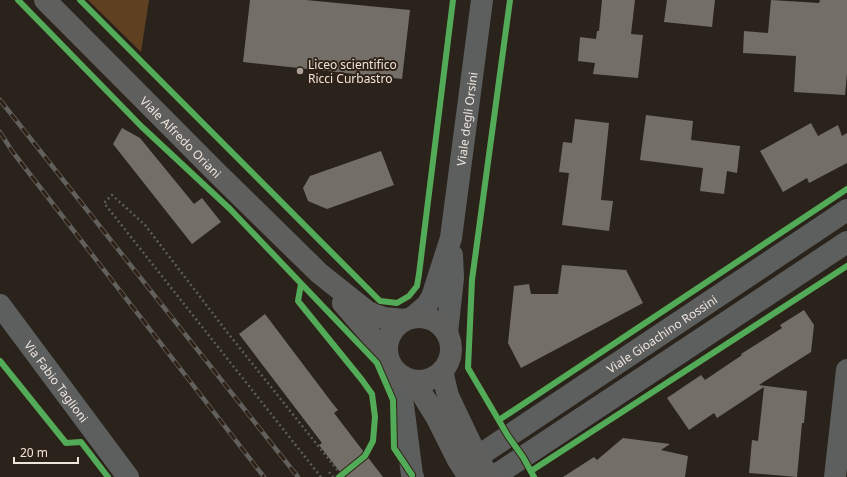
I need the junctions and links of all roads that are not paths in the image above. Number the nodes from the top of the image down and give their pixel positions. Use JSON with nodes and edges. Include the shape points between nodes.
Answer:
{"nodes":[{"id":1,"x":45,"y":0,"type":"edge"},
{"id":2,"x":482,"y":0,"type":"edge"},
{"id":3,"x":847,"y":210,"type":"edge"},
{"id":4,"x":451,"y":238,"type":"junction"},
{"id":5,"x":847,"y":242,"type":"edge"},
{"id":6,"x":319,"y":273,"type":"junction"},
{"id":7,"x":0,"y":306,"type":"edge"},
{"id":8,"x":408,"y":318,"type":"junction"},
{"id":9,"x":447,"y":333,"type":"junction"},
{"id":10,"x":399,"y":369,"type":"junction"},
{"id":11,"x":847,"y":370,"type":"edge"},
{"id":12,"x":442,"y":371,"type":"junction"},
{"id":13,"x":844,"y":424,"type":"edge"},
{"id":14,"x":477,"y":457,"type":"junction"},
{"id":15,"x":128,"y":477,"type":"edge"},
{"id":16,"x":413,"y":477,"type":"edge"},
{"id":17,"x":469,"y":477,"type":"edge"},
{"id":18,"x":489,"y":477,"type":"edge"},
{"id":19,"x":493,"y":477,"type":"edge"},
{"id":20,"x":835,"y":477,"type":"edge"}],
"edges":[{"from":1,"to":6,"type":"main road","name":"Viale Alfredo Oriani"},
{"from":2,"to":4,"type":"street","name":"Viale degli Orsini"},
{"from":3,"to":14,"type":"street","name":"Viale Gioachino Rossini"},
{"from":4,"to":8,"type":"street","name":"Viale degli Orsini","via":[[432,297],[427,305]]},
{"from":4,"to":9,"type":"street","name":"Viale degli Orsini","via":[[453,278]]},
{"from":5,"to":19,"type":"street"},
{"from":6,"to":8,"type":"main road","name":"Viale Alfredo Oriani","via":[[368,312],[384,318]]},
{"from":6,"to":10,"type":"main road","name":"Viale Alfredo Oriani"},
{"from":7,"to":15,"type":"street","name":"Via Fabio Taglioni"},
{"from":8,"to":9,"type":"main road","via":[[423,316],[433,319]]},
{"from":8,"to":10,"type":"main road","via":[[395,326],[387,344]]},
{"from":9,"to":12,"type":"main road","via":[[451,353]]},
{"from":10,"to":12,"type":"main road","via":[[425,380]]},
{"from":10,"to":16,"type":"street"},
{"from":10,"to":17,"type":"main road","name":"Viale Alfredo Oriani","via":[[437,418]]},
{"from":11,"to":13,"type":"street"},
{"from":12,"to":14,"type":"main road","via":[[448,396]]},
{"from":13,"to":20,"type":"street"},
{"from":14,"to":18,"type":"main road"}]}
